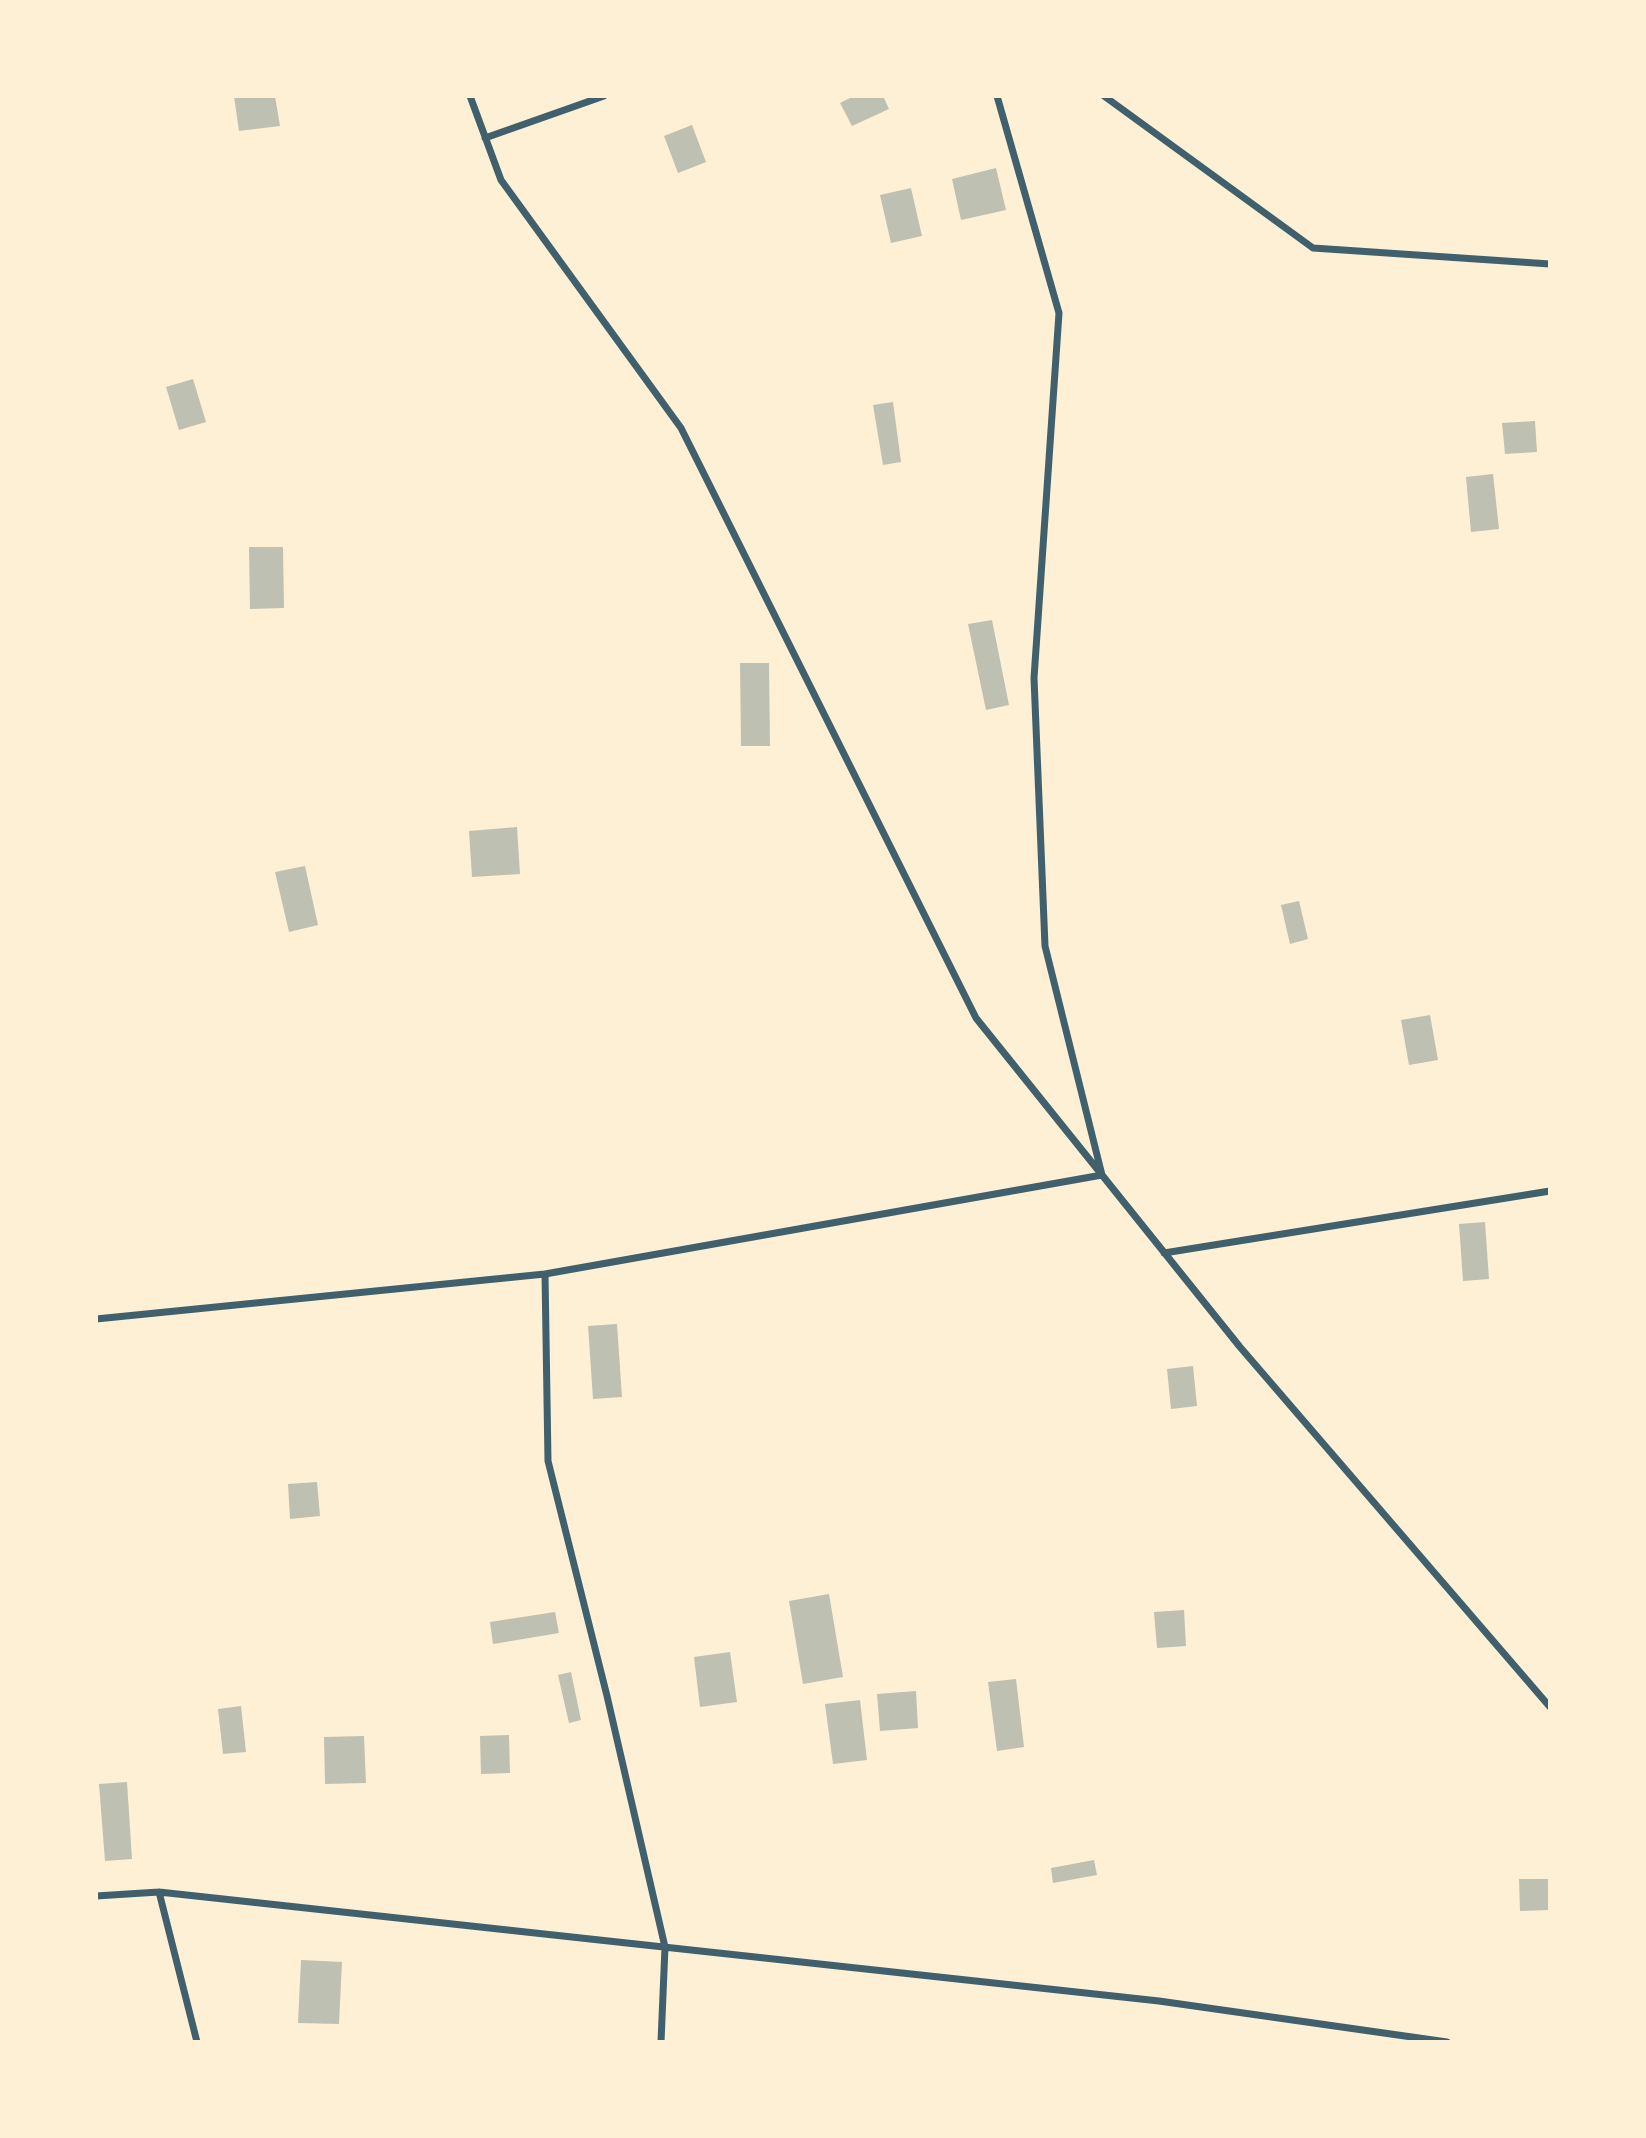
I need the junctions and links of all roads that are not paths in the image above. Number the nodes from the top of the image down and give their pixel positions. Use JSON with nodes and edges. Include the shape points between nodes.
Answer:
{"nodes":[{"id":1,"x":470,"y":96,"type":"edge"},
{"id":2,"x":604,"y":96,"type":"edge"},
{"id":3,"x":997,"y":96,"type":"edge"},
{"id":4,"x":1104,"y":96,"type":"edge"},
{"id":5,"x":485,"y":138,"type":"junction"},
{"id":6,"x":1550,"y":264,"type":"edge"},
{"id":7,"x":1102,"y":1175,"type":"junction"},
{"id":8,"x":1550,"y":1191,"type":"edge"},
{"id":9,"x":1164,"y":1253,"type":"junction"},
{"id":10,"x":545,"y":1274,"type":"junction"},
{"id":11,"x":96,"y":1319,"type":"edge"},
{"id":12,"x":1550,"y":1707,"type":"edge"},
{"id":13,"x":159,"y":1892,"type":"junction"},
{"id":14,"x":96,"y":1896,"type":"edge"},
{"id":15,"x":666,"y":1947,"type":"junction"},
{"id":16,"x":197,"y":2042,"type":"edge"},
{"id":17,"x":661,"y":2042,"type":"edge"},
{"id":18,"x":1447,"y":2042,"type":"edge"}],
"edges":[{"from":1,"to":5,"type":"street"},
{"from":2,"to":5,"type":"street"},
{"from":3,"to":7,"type":"street","via":[[1059,313],[1034,678],[1045,946]]},
{"from":4,"to":6,"type":"street","via":[[1313,248]]},
{"from":5,"to":7,"type":"street","via":[[501,180],[681,428],[976,1018]]},
{"from":7,"to":9,"type":"street"},
{"from":7,"to":10,"type":"street"},
{"from":8,"to":9,"type":"street"},
{"from":9,"to":12,"type":"street"},
{"from":10,"to":11,"type":"street"},
{"from":10,"to":15,"type":"street","via":[[548,1461]]},
{"from":13,"to":14,"type":"street"},
{"from":13,"to":15,"type":"street"},
{"from":13,"to":16,"type":"street"},
{"from":15,"to":17,"type":"street"},
{"from":15,"to":18,"type":"street","via":[[1159,2001]]}]}
